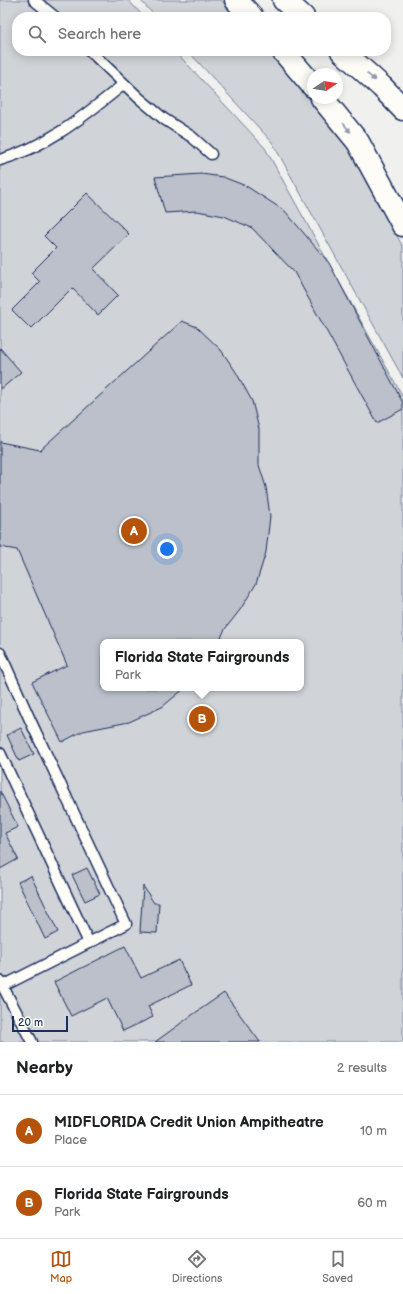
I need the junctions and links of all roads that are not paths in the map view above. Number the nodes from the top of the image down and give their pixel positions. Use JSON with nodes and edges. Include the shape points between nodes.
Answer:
{"nodes":[{"id":1,"x":34,"y":0,"type":"edge"},
{"id":2,"x":236,"y":0,"type":"edge"},
{"id":3,"x":284,"y":0,"type":"edge"},
{"id":4,"x":49,"y":12,"type":"edge"},
{"id":5,"x":247,"y":12,"type":"edge"},
{"id":6,"x":297,"y":12,"type":"edge"},
{"id":7,"x":95,"y":56,"type":"edge"},
{"id":8,"x":287,"y":56,"type":"edge"},
{"id":9,"x":348,"y":56,"type":"edge"},
{"id":10,"x":307,"y":79,"type":"edge"},
{"id":11,"x":124,"y":84,"type":"junction"},
{"id":12,"x":327,"y":104,"type":"edge"},
{"id":13,"x":403,"y":108,"type":"edge"},
{"id":14,"x":210,"y":154,"type":"dead end"},
{"id":15,"x":0,"y":160,"type":"edge"},
{"id":16,"x":403,"y":225,"type":"edge"},
{"id":17,"x":0,"y":653,"type":"edge"},
{"id":18,"x":0,"y":752,"type":"edge"},
{"id":19,"x":89,"y":943,"type":"junction"},
{"id":20,"x":1,"y":983,"type":"edge"},
{"id":21,"x":32,"y":1042,"type":"edge"}],
"edges":[{"from":1,"to":4,"type":"lane"},
{"from":2,"to":5,"type":"highway"},
{"from":3,"to":6,"type":"highway"},
{"from":7,"to":11,"type":"lane"},
{"from":8,"to":10,"type":"highway"},
{"from":9,"to":13,"type":"highway","one_way":true},
{"from":11,"to":14,"type":"lane"},
{"from":11,"to":15,"type":"lane","via":[[84,117],[51,139]]},
{"from":12,"to":16,"type":"highway","one_way":true,"via":[[358,142]]},
{"from":17,"to":19,"type":"lane","via":[[126,924]]},
{"from":18,"to":19,"type":"lane"},
{"from":19,"to":20,"type":"lane"},
{"from":20,"to":21,"type":"lane"}]}
